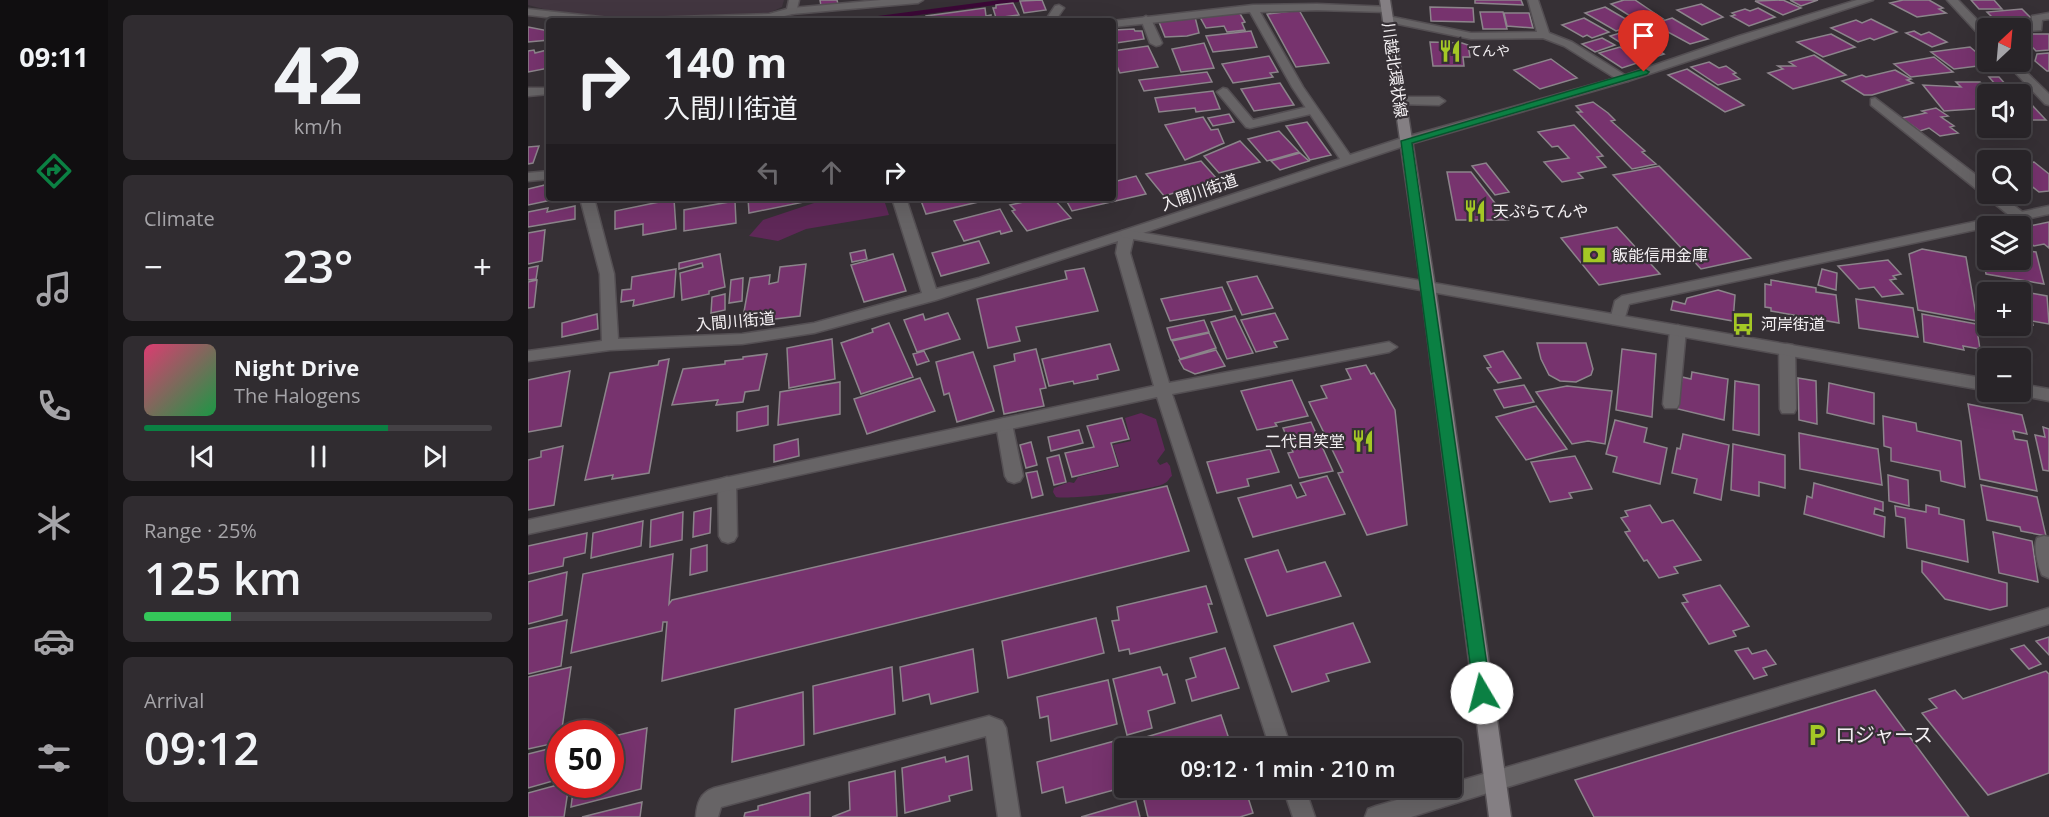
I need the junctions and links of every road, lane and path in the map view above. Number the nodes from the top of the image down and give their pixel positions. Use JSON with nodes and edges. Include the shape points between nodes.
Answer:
{"nodes":[{"id":1,"x":918,"y":0,"type":"edge"},
{"id":2,"x":1533,"y":0,"type":"edge"},
{"id":3,"x":1868,"y":0,"type":"edge"},
{"id":4,"x":1952,"y":0,"type":"edge"},
{"id":5,"x":793,"y":6,"type":"edge"},
{"id":6,"x":1059,"y":8,"type":"dead end"},
{"id":7,"x":1253,"y":8,"type":"junction"},
{"id":8,"x":1386,"y":9,"type":"edge"},
{"id":9,"x":529,"y":13,"type":"edge"},
{"id":10,"x":2049,"y":16,"type":"edge"},
{"id":11,"x":579,"y":18,"type":"edge"},
{"id":12,"x":739,"y":18,"type":"edge"},
{"id":13,"x":1052,"y":18,"type":"edge"},
{"id":14,"x":1146,"y":19,"type":"junction"},
{"id":15,"x":1116,"y":24,"type":"edge"},
{"id":16,"x":1977,"y":24,"type":"edge"},
{"id":17,"x":2031,"y":28,"type":"edge"},
{"id":18,"x":1544,"y":35,"type":"junction"},
{"id":19,"x":1156,"y":43,"type":"dead end"},
{"id":20,"x":2020,"y":72,"type":"edge"},
{"id":21,"x":1624,"y":79,"type":"junction"},
{"id":22,"x":546,"y":91,"type":"edge"},
{"id":23,"x":528,"y":92,"type":"edge"},
{"id":24,"x":1223,"y":93,"type":"dead end"},
{"id":25,"x":1400,"y":101,"type":"junction"},
{"id":26,"x":1439,"y":101,"type":"dead end"},
{"id":27,"x":2049,"y":101,"type":"edge"},
{"id":28,"x":1875,"y":102,"type":"dead end"},
{"id":29,"x":1311,"y":110,"type":"junction"},
{"id":30,"x":1406,"y":141,"type":"junction"},
{"id":31,"x":1348,"y":161,"type":"junction"},
{"id":32,"x":546,"y":175,"type":"edge"},
{"id":33,"x":528,"y":177,"type":"edge"},
{"id":34,"x":1977,"y":183,"type":"edge"},
{"id":35,"x":588,"y":201,"type":"edge"},
{"id":36,"x":900,"y":201,"type":"edge"},
{"id":37,"x":2004,"y":204,"type":"edge"},
{"id":38,"x":2049,"y":210,"type":"edge"},
{"id":39,"x":2019,"y":216,"type":"edge"},
{"id":40,"x":2024,"y":216,"type":"edge"},
{"id":41,"x":1977,"y":226,"type":"edge"},
{"id":42,"x":1127,"y":234,"type":"junction"},
{"id":43,"x":1428,"y":286,"type":"junction"},
{"id":44,"x":932,"y":297,"type":"junction"},
{"id":45,"x":1618,"y":321,"type":"junction"},
{"id":46,"x":1678,"y":330,"type":"junction"},
{"id":47,"x":610,"y":345,"type":"junction"},
{"id":48,"x":1389,"y":347,"type":"dead end"},
{"id":49,"x":1787,"y":349,"type":"junction"},
{"id":50,"x":528,"y":356,"type":"edge"},
{"id":51,"x":1977,"y":383,"type":"edge"},
{"id":52,"x":1163,"y":390,"type":"junction"},
{"id":53,"x":2031,"y":392,"type":"edge"},
{"id":54,"x":2049,"y":395,"type":"edge"},
{"id":55,"x":1671,"y":404,"type":"dead end"},
{"id":56,"x":1788,"y":409,"type":"dead end"},
{"id":57,"x":1004,"y":424,"type":"junction"},
{"id":58,"x":1014,"y":476,"type":"dead end"},
{"id":59,"x":727,"y":484,"type":"junction"},
{"id":60,"x":528,"y":527,"type":"edge"},
{"id":61,"x":728,"y":536,"type":"dead end"},
{"id":62,"x":2044,"y":543,"type":"dead end"},
{"id":63,"x":2049,"y":570,"type":"edge"},
{"id":64,"x":2049,"y":616,"type":"edge"},
{"id":65,"x":1278,"y":738,"type":"edge"},
{"id":66,"x":1494,"y":781,"type":"junction"},
{"id":67,"x":1297,"y":798,"type":"edge"},
{"id":68,"x":707,"y":817,"type":"edge"},
{"id":69,"x":1009,"y":817,"type":"edge"},
{"id":70,"x":1304,"y":817,"type":"edge"},
{"id":71,"x":1376,"y":817,"type":"edge"},
{"id":72,"x":1500,"y":817,"type":"edge"}],
"edges":[{"from":1,"to":5,"type":"street"},
{"from":2,"to":18,"type":"street"},
{"from":3,"to":21,"type":"street","name":"入間川街道"},
{"from":4,"to":16,"type":"street"},
{"from":5,"to":12,"type":"street","via":[[769,17]]},
{"from":6,"to":13,"type":"street"},
{"from":7,"to":8,"type":"street","via":[[1318,5]]},
{"from":7,"to":14,"type":"street"},
{"from":7,"to":29,"type":"street"},
{"from":8,"to":18,"type":"street","via":[[1471,36]]},
{"from":8,"to":25,"type":"main road","name":"川越北環状線"},
{"from":9,"to":11,"type":"street"},
{"from":10,"to":17,"type":"street","via":[[2037,18],[2037,28]]},
{"from":14,"to":15,"type":"street"},
{"from":14,"to":19,"type":"street"},
{"from":18,"to":21,"type":"street","via":[[1568,44]]},
{"from":20,"to":27,"type":"street"},
{"from":21,"to":30,"type":"street","name":"入間川街道","via":[[1511,107]]},
{"from":22,"to":23,"type":"street"},
{"from":24,"to":29,"type":"street","via":[[1250,124]]},
{"from":25,"to":26,"type":"street"},
{"from":25,"to":30,"type":"main road","name":"川越北環状線"},
{"from":28,"to":34,"type":"street"},
{"from":29,"to":31,"type":"street"},
{"from":30,"to":31,"type":"street","name":"入間川街道"},
{"from":30,"to":43,"type":"main road","name":"川越北環状線"},
{"from":31,"to":42,"type":"street","name":"入間川街道"},
{"from":32,"to":33,"type":"street"},
{"from":35,"to":47,"type":"street","via":[[607,274]]},
{"from":36,"to":44,"type":"street"},
{"from":37,"to":39,"type":"street"},
{"from":38,"to":40,"type":"street"},
{"from":41,"to":45,"type":"street","via":[[1622,301]]},
{"from":42,"to":43,"type":"street"},
{"from":42,"to":44,"type":"street","name":"入間川街道"},
{"from":42,"to":52,"type":"street","via":[[1123,253]]},
{"from":43,"to":45,"type":"street"},
{"from":43,"to":66,"type":"main road","name":"川越北環状線"},
{"from":44,"to":47,"type":"street","name":"入間川街道","via":[[773,335]]},
{"from":45,"to":46,"type":"street"},
{"from":46,"to":49,"type":"street"},
{"from":46,"to":55,"type":"street"},
{"from":47,"to":50,"type":"street","name":"入間川街道"},
{"from":48,"to":52,"type":"street"},
{"from":49,"to":51,"type":"street"},
{"from":49,"to":56,"type":"street"},
{"from":52,"to":57,"type":"street"},
{"from":52,"to":65,"type":"street"},
{"from":53,"to":54,"type":"street"},
{"from":57,"to":58,"type":"street"},
{"from":57,"to":59,"type":"street"},
{"from":59,"to":60,"type":"street"},
{"from":59,"to":61,"type":"street"},
{"from":62,"to":63,"type":"street"},
{"from":64,"to":66,"type":"street"},
{"from":66,"to":71,"type":"street"},
{"from":66,"to":72,"type":"main road","name":"川越北環状線"},
{"from":67,"to":70,"type":"street"},
{"from":68,"to":69,"type":"street","via":[[708,805],[714,798],[989,726],[995,728]]}]}
